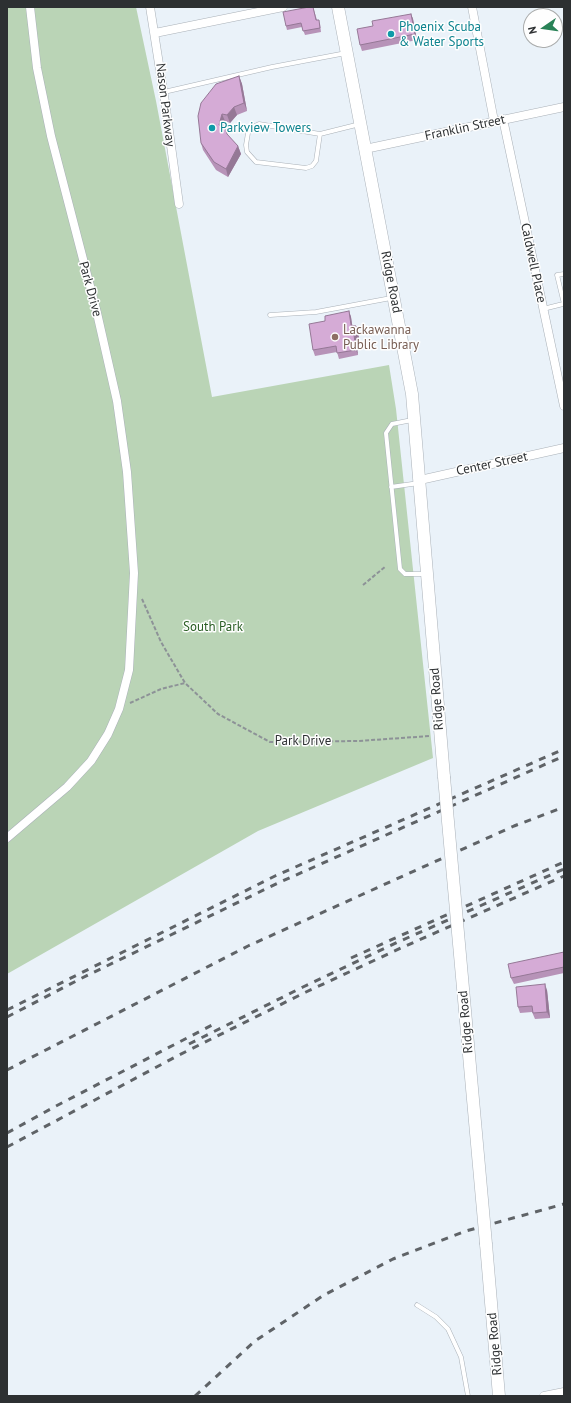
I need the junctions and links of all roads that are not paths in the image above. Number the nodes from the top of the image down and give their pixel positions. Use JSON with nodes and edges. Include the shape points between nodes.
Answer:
{"nodes":[{"id":1,"x":30,"y":7,"type":"edge"},
{"id":2,"x":150,"y":7,"type":"edge"},
{"id":3,"x":283,"y":7,"type":"edge"},
{"id":4,"x":338,"y":7,"type":"edge"},
{"id":5,"x":472,"y":7,"type":"edge"},
{"id":6,"x":155,"y":33,"type":"junction"},
{"id":7,"x":347,"y":53,"type":"junction"},
{"id":8,"x":164,"y":92,"type":"junction"},
{"id":9,"x":564,"y":107,"type":"edge"},
{"id":10,"x":499,"y":120,"type":"junction"},
{"id":11,"x":360,"y":124,"type":"junction"},
{"id":12,"x":320,"y":134,"type":"junction"},
{"id":13,"x":365,"y":149,"type":"junction"},
{"id":14,"x":179,"y":204,"type":"dead end"},
{"id":15,"x":564,"y":274,"type":"edge"},
{"id":16,"x":394,"y":298,"type":"junction"},
{"id":17,"x":564,"y":304,"type":"edge"},
{"id":18,"x":543,"y":309,"type":"junction"},
{"id":19,"x":270,"y":315,"type":"dead end"},
{"id":20,"x":564,"y":406,"type":"edge"},
{"id":21,"x":414,"y":419,"type":"junction"},
{"id":22,"x":564,"y":448,"type":"edge"},
{"id":23,"x":420,"y":482,"type":"junction"},
{"id":24,"x":391,"y":487,"type":"junction"},
{"id":25,"x":428,"y":574,"type":"junction"},
{"id":26,"x":7,"y":838,"type":"edge"},
{"id":27,"x":417,"y":1305,"type":"dead end"},
{"id":28,"x":564,"y":1392,"type":"edge"},
{"id":29,"x":468,"y":1396,"type":"edge"},
{"id":30,"x":499,"y":1396,"type":"edge"},
{"id":31,"x":544,"y":1396,"type":"edge"}],
"edges":[{"from":1,"to":26,"type":"street","name":"Park Drive","via":[[37,68],[51,136],[117,401],[127,472],[134,573],[129,670],[119,709],[108,734],[91,761],[67,787]]},
{"from":2,"to":6,"type":"street","name":"Nason Parkway"},
{"from":3,"to":6,"type":"street"},
{"from":4,"to":7,"type":"main road","name":"Ridge Road"},
{"from":5,"to":10,"type":"street","name":"Caldwell Place"},
{"from":6,"to":8,"type":"street","name":"Nason Parkway"},
{"from":7,"to":8,"type":"lane"},
{"from":7,"to":11,"type":"main road","name":"Ridge Road"},
{"from":8,"to":14,"type":"street","name":"Nason Parkway"},
{"from":9,"to":10,"type":"street","name":"Franklin Street"},
{"from":10,"to":13,"type":"street","name":"Franklin Street"},
{"from":10,"to":18,"type":"street","name":"Caldwell Place"},
{"from":11,"to":12,"type":"lane"},
{"from":11,"to":13,"type":"main road","name":"Ridge Road"},
{"from":12,"to":12,"type":"lane","via":[[259,124],[248,133],[247,152],[256,162],[306,168],[316,161]]},
{"from":13,"to":16,"type":"main road","name":"Ridge Road"},
{"from":15,"to":17,"type":"lane","via":[[557,275]]},
{"from":16,"to":19,"type":"lane","via":[[316,312]]},
{"from":16,"to":21,"type":"main road","name":"Ridge Road","via":[[412,394]]},
{"from":17,"to":18,"type":"lane"},
{"from":18,"to":20,"type":"street","name":"Caldwell Place"},
{"from":21,"to":23,"type":"main road","name":"Ridge Road"},
{"from":21,"to":24,"type":"lane","via":[[392,424],[386,433]]},
{"from":22,"to":23,"type":"street","name":"Center Street"},
{"from":23,"to":24,"type":"lane"},
{"from":23,"to":25,"type":"main road","name":"Ridge Road"},
{"from":24,"to":25,"type":"lane","via":[[400,569],[405,574]]},
{"from":25,"to":30,"type":"main road","name":"Ridge Road","bridge":true},
{"from":27,"to":29,"type":"lane","via":[[436,1317],[448,1329],[461,1357]]},
{"from":28,"to":31,"type":"street"}]}
